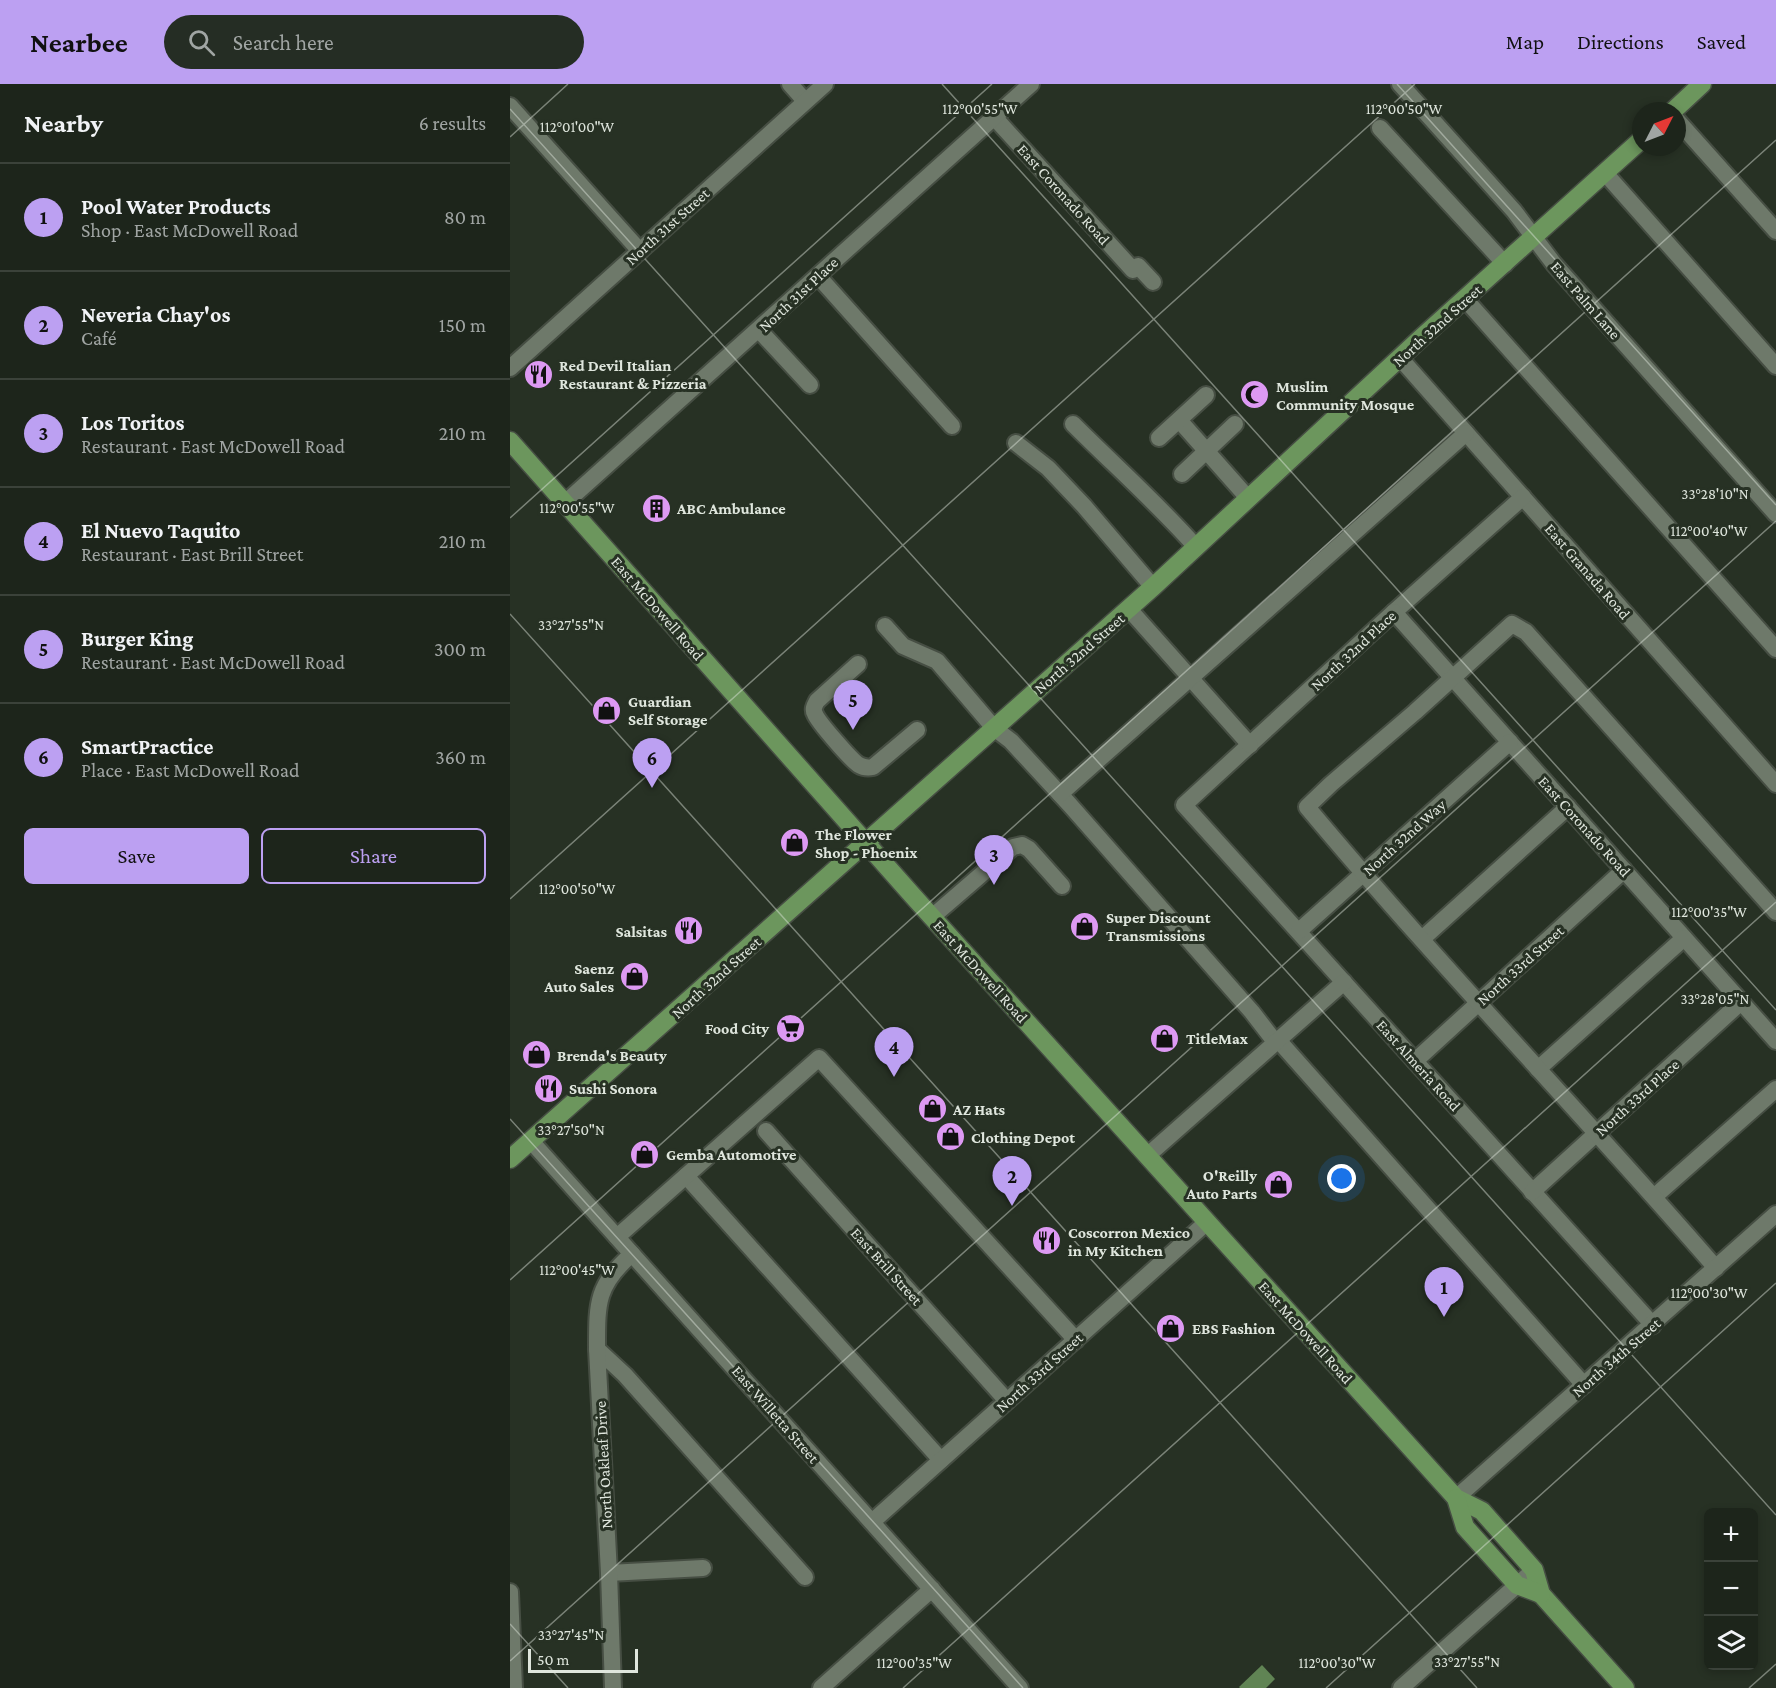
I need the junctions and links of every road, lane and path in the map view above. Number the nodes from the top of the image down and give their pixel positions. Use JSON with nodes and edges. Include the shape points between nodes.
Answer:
{"nodes":[{"id":1,"x":790,"y":84,"type":"edge"},
{"id":2,"x":825,"y":84,"type":"edge"},
{"id":3,"x":1031,"y":84,"type":"edge"},
{"id":4,"x":1400,"y":84,"type":"edge"},
{"id":5,"x":1702,"y":84,"type":"edge"},
{"id":6,"x":805,"y":101,"type":"junction"},
{"id":7,"x":1683,"y":102,"type":"edge"},
{"id":8,"x":510,"y":106,"type":"edge"},
{"id":9,"x":994,"y":117,"type":"junction"},
{"id":10,"x":1380,"y":128,"type":"dead end"},
{"id":11,"x":1686,"y":130,"type":"edge"},
{"id":12,"x":1632,"y":148,"type":"edge"},
{"id":13,"x":1605,"y":173,"type":"junction"},
{"id":14,"x":1776,"y":231,"type":"edge"},
{"id":15,"x":1534,"y":237,"type":"junction"},
{"id":16,"x":640,"y":251,"type":"junction"},
{"id":17,"x":1505,"y":264,"type":"junction"},
{"id":18,"x":818,"y":276,"type":"junction"},
{"id":19,"x":1153,"y":282,"type":"dead end"},
{"id":20,"x":1465,"y":299,"type":"junction"},
{"id":21,"x":759,"y":330,"type":"junction"},
{"id":22,"x":1400,"y":358,"type":"junction"},
{"id":23,"x":1776,"y":366,"type":"edge"},
{"id":24,"x":510,"y":368,"type":"edge"},
{"id":25,"x":810,"y":385,"type":"dead end"},
{"id":26,"x":1206,"y":395,"type":"dead end"},
{"id":27,"x":1179,"y":420,"type":"junction"},
{"id":28,"x":1073,"y":424,"type":"dead end"},
{"id":29,"x":1236,"y":424,"type":"dead end"},
{"id":30,"x":952,"y":426,"type":"dead end"},
{"id":31,"x":1466,"y":433,"type":"junction"},
{"id":32,"x":1159,"y":438,"type":"dead end"},
{"id":33,"x":510,"y":441,"type":"edge"},
{"id":34,"x":1016,"y":443,"type":"dead end"},
{"id":35,"x":1206,"y":451,"type":"junction"},
{"id":36,"x":1182,"y":474,"type":"dead end"},
{"id":37,"x":1523,"y":497,"type":"junction"},
{"id":38,"x":1248,"y":498,"type":"junction"},
{"id":39,"x":565,"y":503,"type":"junction"},
{"id":40,"x":1776,"y":514,"type":"edge"},
{"id":41,"x":1197,"y":547,"type":"junction"},
{"id":42,"x":1153,"y":588,"type":"junction"},
{"id":43,"x":1129,"y":609,"type":"junction"},
{"id":44,"x":1394,"y":612,"type":"junction"},
{"id":45,"x":885,"y":626,"type":"dead end"},
{"id":46,"x":1776,"y":649,"type":"edge"},
{"id":47,"x":858,"y":664,"type":"dead end"},
{"id":48,"x":1190,"y":677,"type":"junction"},
{"id":49,"x":1453,"y":678,"type":"junction"},
{"id":50,"x":994,"y":728,"type":"junction"},
{"id":51,"x":917,"y":730,"type":"dead end"},
{"id":52,"x":1510,"y":742,"type":"junction"},
{"id":53,"x":1250,"y":745,"type":"junction"},
{"id":54,"x":1776,"y":784,"type":"edge"},
{"id":55,"x":1060,"y":794,"type":"junction"},
{"id":56,"x":1185,"y":805,"type":"joint"},
{"id":57,"x":1568,"y":807,"type":"junction"},
{"id":58,"x":867,"y":843,"type":"junction"},
{"id":59,"x":1624,"y":870,"type":"junction"},
{"id":60,"x":1363,"y":874,"type":"junction"},
{"id":61,"x":1062,"y":886,"type":"dead end"},
{"id":62,"x":1776,"y":912,"type":"edge"},
{"id":63,"x":932,"y":917,"type":"junction"},
{"id":64,"x":1299,"y":932,"type":"junction"},
{"id":65,"x":1684,"y":938,"type":"junction"},
{"id":66,"x":1422,"y":939,"type":"junction"},
{"id":67,"x":1344,"y":982,"type":"junction"},
{"id":68,"x":1479,"y":1002,"type":"junction"},
{"id":69,"x":1741,"y":1002,"type":"junction"},
{"id":70,"x":1776,"y":1041,"type":"edge"},
{"id":71,"x":1277,"y":1042,"type":"junction"},
{"id":72,"x":1415,"y":1061,"type":"junction"},
{"id":73,"x":1538,"y":1068,"type":"junction"},
{"id":74,"x":1776,"y":1089,"type":"edge"},
{"id":75,"x":766,"y":1131,"type":"dead end"},
{"id":76,"x":1597,"y":1134,"type":"junction"},
{"id":77,"x":531,"y":1141,"type":"junction"},
{"id":78,"x":1148,"y":1156,"type":"junction"},
{"id":79,"x":510,"y":1160,"type":"edge"},
{"id":80,"x":686,"y":1176,"type":"junction"},
{"id":81,"x":1532,"y":1192,"type":"junction"},
{"id":82,"x":1655,"y":1197,"type":"junction"},
{"id":83,"x":1776,"y":1214,"type":"edge"},
{"id":84,"x":1207,"y":1222,"type":"junction"},
{"id":85,"x":617,"y":1237,"type":"junction"},
{"id":86,"x":632,"y":1254,"type":"junction"},
{"id":87,"x":1716,"y":1268,"type":"junction"},
{"id":88,"x":1653,"y":1325,"type":"junction"},
{"id":89,"x":1076,"y":1340,"type":"junction"},
{"id":90,"x":597,"y":1349,"type":"junction"},
{"id":91,"x":1584,"y":1385,"type":"junction"},
{"id":92,"x":1007,"y":1401,"type":"junction"},
{"id":93,"x":940,"y":1460,"type":"junction"},
{"id":94,"x":1456,"y":1498,"type":"junction"},
{"id":95,"x":872,"y":1522,"type":"junction"},
{"id":96,"x":703,"y":1568,"type":"dead end"},
{"id":97,"x":1534,"y":1570,"type":"junction"},
{"id":98,"x":609,"y":1573,"type":"junction"},
{"id":99,"x":805,"y":1577,"type":"dead end"},
{"id":100,"x":1517,"y":1585,"type":"junction"},
{"id":101,"x":932,"y":1589,"type":"junction"},
{"id":102,"x":510,"y":1592,"type":"edge"},
{"id":103,"x":1541,"y":1594,"type":"junction"},
{"id":104,"x":514,"y":1688,"type":"edge"},
{"id":105,"x":612,"y":1688,"type":"edge"},
{"id":106,"x":821,"y":1688,"type":"edge"},
{"id":107,"x":1020,"y":1688,"type":"edge"},
{"id":108,"x":1401,"y":1688,"type":"edge"},
{"id":109,"x":1625,"y":1688,"type":"edge"}],
"edges":[{"from":1,"to":6,"type":"street"},
{"from":2,"to":6,"type":"street","name":"North 31st Street"},
{"from":3,"to":9,"type":"street","name":"North 31st Place"},
{"from":4,"to":15,"type":"street","name":"East Palm Lane"},
{"from":5,"to":7,"type":"main road"},
{"from":6,"to":16,"type":"street","name":"North 31st Street"},
{"from":8,"to":16,"type":"street"},
{"from":9,"to":18,"type":"street","name":"North 31st Place"},
{"from":9,"to":19,"type":"street","name":"East Coronado Road","via":[[1133,270],[1138,266]]},
{"from":10,"to":17,"type":"street"},
{"from":11,"to":14,"type":"street"},
{"from":12,"to":13,"type":"main road","name":"North 32nd Street"},
{"from":13,"to":15,"type":"main road","name":"North 32nd Street"},
{"from":13,"to":23,"type":"street"},
{"from":15,"to":17,"type":"main road","name":"North 32nd Street"},
{"from":15,"to":40,"type":"street","name":"East Palm Lane"},
{"from":16,"to":24,"type":"street","name":"North 31st Street"},
{"from":17,"to":20,"type":"main road","name":"North 32nd Street"},
{"from":18,"to":21,"type":"street","name":"North 31st Place"},
{"from":18,"to":30,"type":"street"},
{"from":20,"to":22,"type":"main road","name":"North 32nd Street"},
{"from":20,"to":46,"type":"street"},
{"from":21,"to":25,"type":"street"},
{"from":21,"to":39,"type":"street","name":"North 31st Place"},
{"from":22,"to":31,"type":"street","name":"East Granada Road"},
{"from":22,"to":38,"type":"main road","name":"North 32nd Street"},
{"from":26,"to":27,"type":"street"},
{"from":27,"to":32,"type":"street"},
{"from":27,"to":35,"type":"street"},
{"from":28,"to":41,"type":"street"},
{"from":29,"to":35,"type":"street"},
{"from":31,"to":37,"type":"street","name":"East Granada Road"},
{"from":31,"to":48,"type":"street"},
{"from":33,"to":39,"type":"main road","name":"East McDowell Road"},
{"from":34,"to":42,"type":"street","via":[[1048,468],[1084,506]]},
{"from":35,"to":36,"type":"street"},
{"from":35,"to":38,"type":"street"},
{"from":37,"to":44,"type":"street","name":"North 32nd Place"},
{"from":37,"to":54,"type":"street","name":"East Granada Road"},
{"from":38,"to":41,"type":"main road","name":"North 32nd Street"},
{"from":39,"to":58,"type":"main road","name":"East McDowell Road"},
{"from":41,"to":42,"type":"main road","name":"North 32nd Street"},
{"from":42,"to":43,"type":"main road","name":"North 32nd Street"},
{"from":43,"to":48,"type":"street"},
{"from":43,"to":50,"type":"main road","name":"North 32nd Street"},
{"from":44,"to":49,"type":"street","name":"East Coronado Road"},
{"from":44,"to":53,"type":"street","name":"North 32nd Place"},
{"from":45,"to":50,"type":"street","via":[[903,646],[937,661]]},
{"from":47,"to":51,"type":"street","via":[[814,707],[821,723],[853,760],[860,766],[873,767]]},
{"from":48,"to":53,"type":"street"},
{"from":48,"to":55,"type":"street"},
{"from":49,"to":52,"type":"street","name":"East Coronado Road"},
{"from":49,"to":60,"type":"street","via":[[1307,807]]},
{"from":49,"to":62,"type":"street","via":[[1512,624],[1526,632]]},
{"from":50,"to":55,"type":"street"},
{"from":50,"to":58,"type":"main road","name":"North 32nd Street"},
{"from":52,"to":57,"type":"street","name":"East Coronado Road"},
{"from":52,"to":60,"type":"street","name":"North 32nd Way"},
{"from":53,"to":56,"type":"street","name":"North 32nd Place"},
{"from":55,"to":71,"type":"street"},
{"from":56,"to":64,"type":"street","name":"East Almeria Road"},
{"from":57,"to":59,"type":"street","name":"East Coronado Road"},
{"from":57,"to":66,"type":"street"},
{"from":58,"to":63,"type":"main road","name":"East McDowell Road"},
{"from":58,"to":77,"type":"main road","name":"North 32nd Street"},
{"from":59,"to":65,"type":"street","name":"East Coronado Road"},
{"from":59,"to":68,"type":"street","name":"North 33rd Street"},
{"from":60,"to":64,"type":"street","name":"North 32nd Way"},
{"from":60,"to":66,"type":"street"},
{"from":61,"to":63,"type":"street","via":[[1029,849],[1013,846]]},
{"from":63,"to":78,"type":"main road","name":"East McDowell Road"},
{"from":64,"to":67,"type":"street","name":"East Almeria Road"},
{"from":65,"to":69,"type":"street","name":"East Coronado Road"},
{"from":65,"to":73,"type":"street"},
{"from":66,"to":68,"type":"street"},
{"from":67,"to":71,"type":"street"},
{"from":67,"to":72,"type":"street","name":"East Almeria Road"},
{"from":68,"to":72,"type":"street","name":"North 33rd Street"},
{"from":68,"to":73,"type":"street"},
{"from":69,"to":70,"type":"street","name":"East Coronado Road"},
{"from":69,"to":76,"type":"street","name":"North 33rd Place"},
{"from":71,"to":78,"type":"street"},
{"from":71,"to":91,"type":"street"},
{"from":72,"to":81,"type":"street","name":"East Almeria Road"},
{"from":73,"to":76,"type":"street"},
{"from":74,"to":82,"type":"street"},
{"from":75,"to":92,"type":"street","name":"East Brill Street"},
{"from":76,"to":81,"type":"street","name":"North 33rd Place"},
{"from":76,"to":82,"type":"street"},
{"from":77,"to":79,"type":"main road","name":"North 32nd Street"},
{"from":77,"to":85,"type":"street","name":"East Willetta Street"},
{"from":78,"to":84,"type":"main road","name":"East McDowell Road"},
{"from":80,"to":85,"type":"street"},
{"from":80,"to":89,"type":"street","via":[[819,1058]]},
{"from":80,"to":93,"type":"street"},
{"from":81,"to":88,"type":"street","name":"East Almeria Road"},
{"from":82,"to":87,"type":"street"},
{"from":83,"to":87,"type":"street","name":"North 34th Street"},
{"from":84,"to":89,"type":"street","name":"North 33rd Street"},
{"from":84,"to":94,"type":"main road","name":"East McDowell Road"},
{"from":85,"to":86,"type":"street","name":"East Willetta Street"},
{"from":86,"to":90,"type":"street","name":"North Oakleaf Drive","via":[[612,1273],[599,1298]]},
{"from":86,"to":95,"type":"street","name":"East Willetta Street"},
{"from":87,"to":88,"type":"street","name":"North 34th Street"},
{"from":88,"to":91,"type":"street","name":"North 34th Street"},
{"from":89,"to":92,"type":"street","name":"North 33rd Street"},
{"from":90,"to":98,"type":"street","name":"North Oakleaf Drive"},
{"from":90,"to":99,"type":"street","via":[[633,1384]]},
{"from":91,"to":94,"type":"street","name":"North 34th Street"},
{"from":92,"to":93,"type":"street","name":"North 33rd Street"},
{"from":93,"to":95,"type":"street","name":"North 33rd Street"},
{"from":94,"to":97,"type":"main road","name":"East McDowell Road","via":[[1482,1511]]},
{"from":94,"to":100,"type":"main road","name":"East McDowell Road","via":[[1464,1527]]},
{"from":95,"to":101,"type":"street","name":"East Willetta Street"},
{"from":96,"to":98,"type":"street"},
{"from":97,"to":100,"type":"street"},
{"from":97,"to":103,"type":"main road","name":"East McDowell Road"},
{"from":98,"to":105,"type":"street","name":"North Oakleaf Drive"},
{"from":100,"to":103,"type":"main road","name":"East McDowell Road"},
{"from":100,"to":108,"type":"street"},
{"from":101,"to":106,"type":"street"},
{"from":101,"to":107,"type":"street","name":"East Willetta Street"},
{"from":102,"to":104,"type":"street"},
{"from":103,"to":109,"type":"main road","name":"East McDowell Road"}]}
